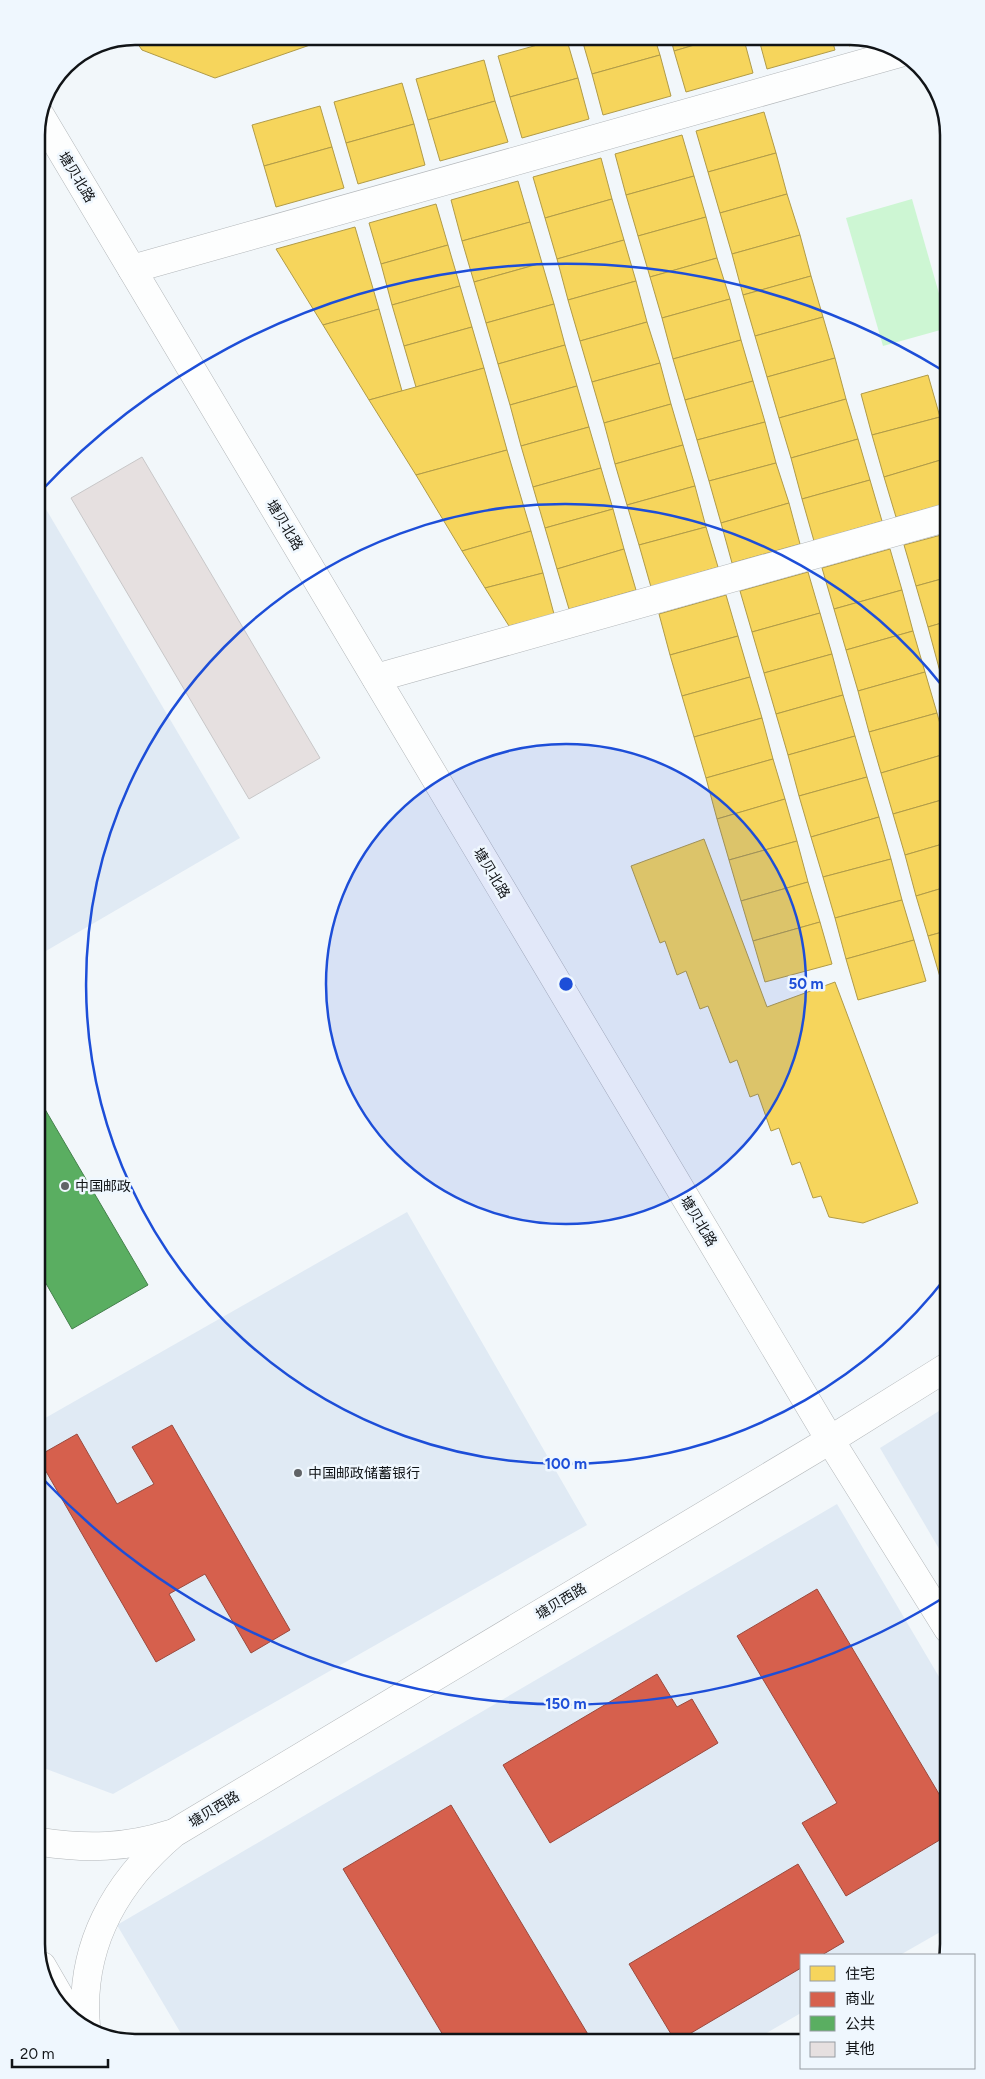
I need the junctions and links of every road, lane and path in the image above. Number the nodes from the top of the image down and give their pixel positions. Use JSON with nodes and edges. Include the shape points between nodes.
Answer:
{"nodes":[{"id":1,"x":892,"y":55,"type":"edge"},
{"id":2,"x":46,"y":125,"type":"edge"},
{"id":3,"x":132,"y":269,"type":"junction"},
{"id":4,"x":940,"y":519,"type":"edge"},
{"id":5,"x":376,"y":678,"type":"junction"},
{"id":6,"x":940,"y":1371,"type":"edge"},
{"id":7,"x":830,"y":1440,"type":"junction"},
{"id":8,"x":940,"y":1616,"type":"edge"},
{"id":9,"x":174,"y":1833,"type":"junction"},
{"id":10,"x":45,"y":1843,"type":"edge"},
{"id":11,"x":86,"y":2020,"type":"edge"}],
"edges":[{"from":1,"to":3,"type":"main road"},
{"from":2,"to":3,"type":"main road","name":"塘贝北路"},
{"from":3,"to":5,"type":"main road","name":"塘贝北路"},
{"from":4,"to":5,"type":"main road"},
{"from":5,"to":7,"type":"main road","name":"塘贝北路"},
{"from":6,"to":7,"type":"main road","name":"塘贝西路"},
{"from":7,"to":8,"type":"main road","name":"塘贝北路"},
{"from":7,"to":9,"type":"main road","name":"塘贝西路"},
{"from":9,"to":10,"type":"main road","via":[[149,1841],[105,1847]]},
{"from":9,"to":11,"type":"main road","via":[[132,1874],[102,1924],[86,1982]]}]}
